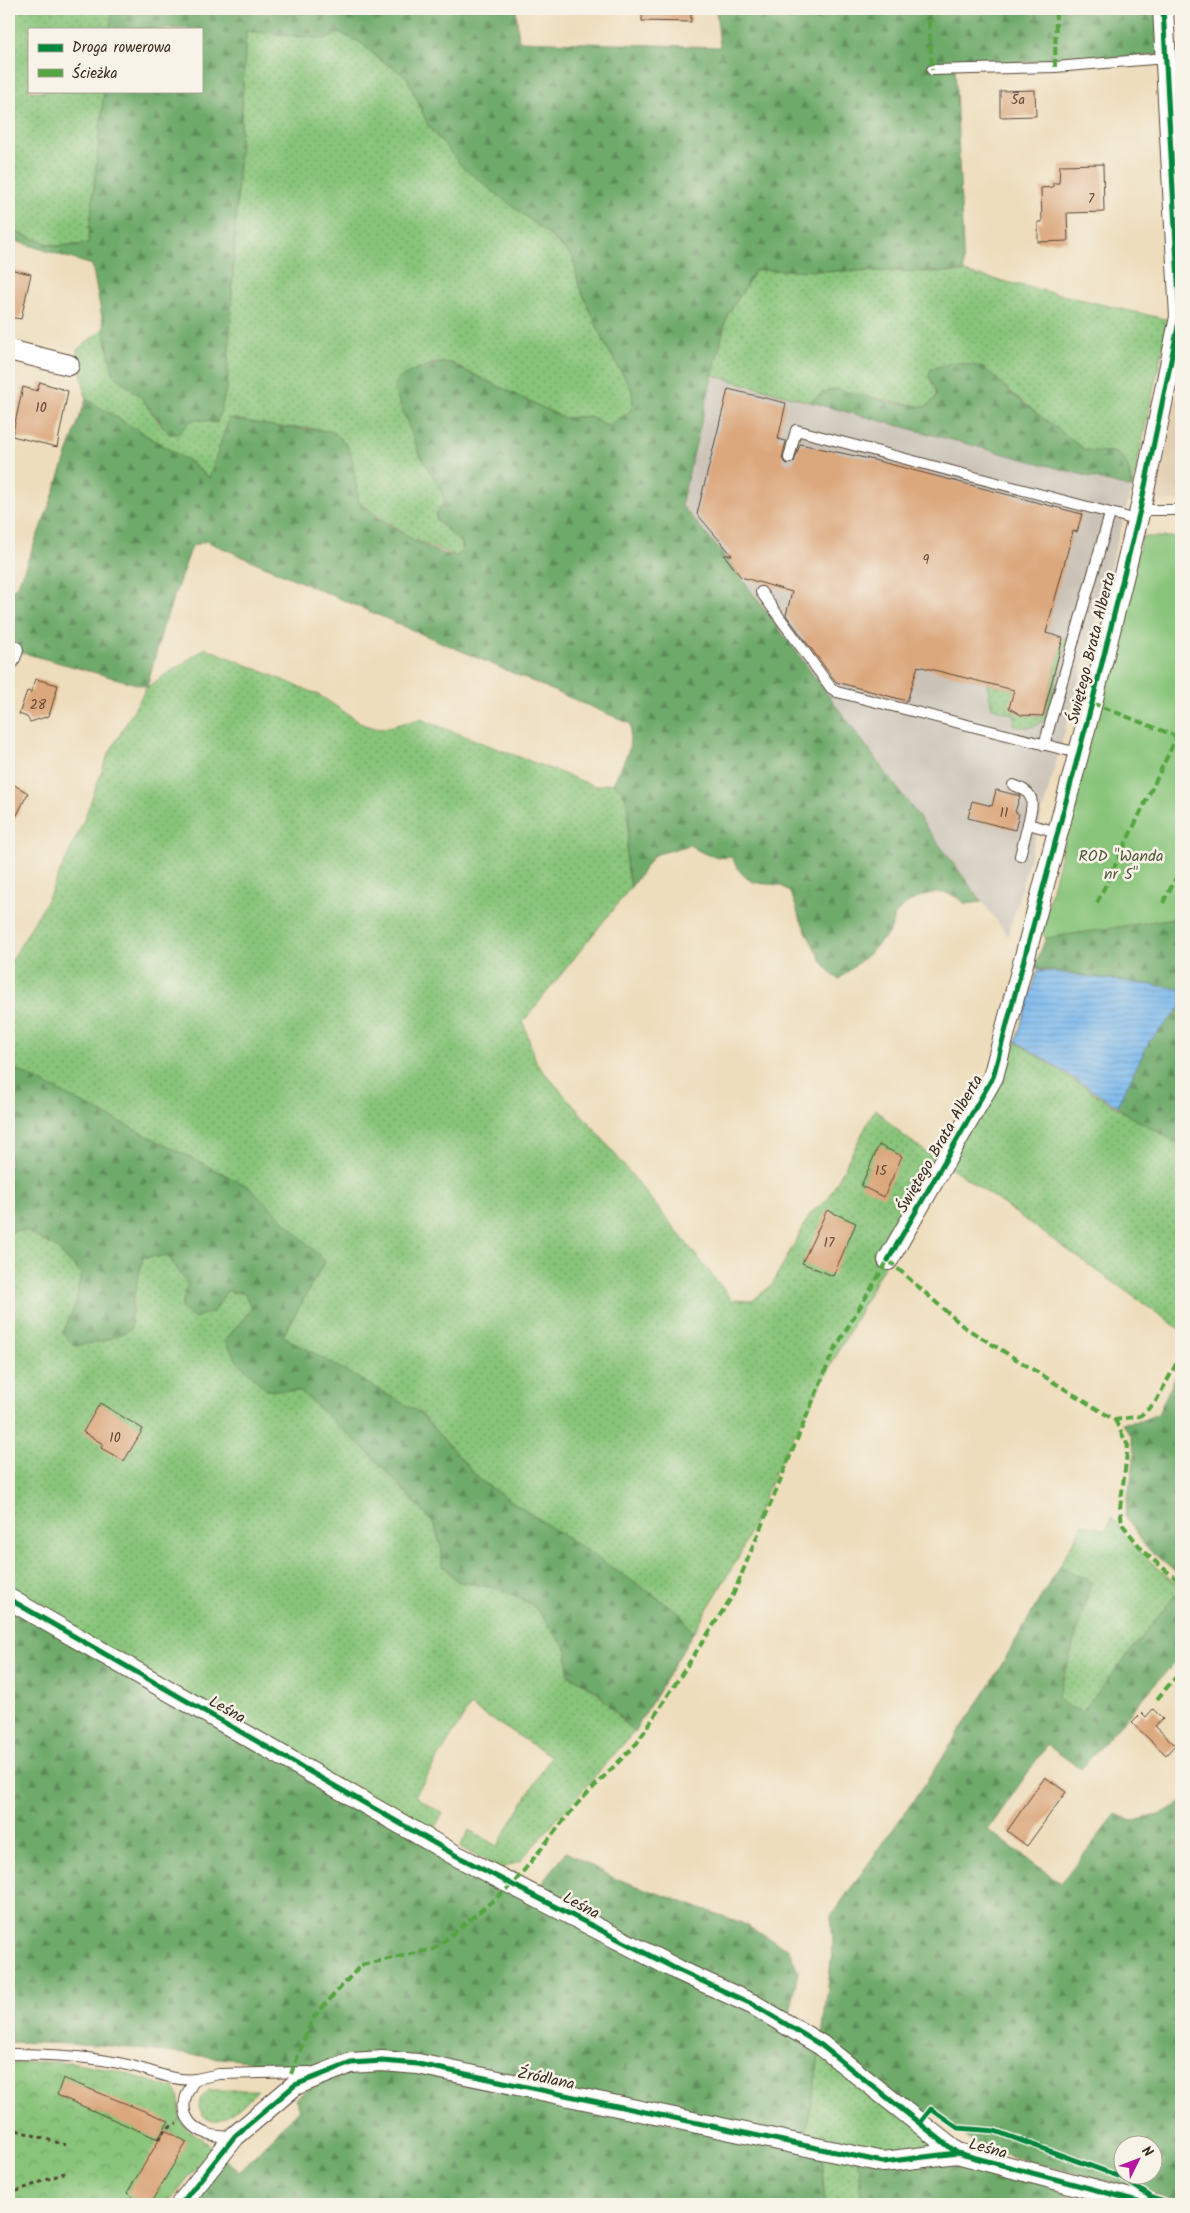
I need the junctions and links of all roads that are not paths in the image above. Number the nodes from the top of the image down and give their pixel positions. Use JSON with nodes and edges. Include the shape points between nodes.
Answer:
{"nodes":[{"id":1,"x":1163,"y":9,"type":"edge"},
{"id":2,"x":1166,"y":58,"type":"junction"},
{"id":3,"x":932,"y":70,"type":"dead end"},
{"id":4,"x":1175,"y":89,"type":"edge"},
{"id":5,"x":9,"y":350,"type":"edge"},
{"id":6,"x":70,"y":366,"type":"dead end"},
{"id":7,"x":790,"y":458,"type":"dead end"},
{"id":8,"x":1181,"y":510,"type":"edge"},
{"id":9,"x":1110,"y":514,"type":"junction"},
{"id":10,"x":1138,"y":515,"type":"junction"},
{"id":11,"x":761,"y":592,"type":"dead end"},
{"id":12,"x":1044,"y":745,"type":"junction"},
{"id":13,"x":1078,"y":753,"type":"junction"},
{"id":14,"x":1013,"y":784,"type":"dead end"},
{"id":15,"x":1028,"y":824,"type":"junction"},
{"id":16,"x":1057,"y":832,"type":"junction"},
{"id":17,"x":1020,"y":856,"type":"dead end"},
{"id":18,"x":888,"y":1260,"type":"dead end"},
{"id":19,"x":9,"y":1599,"type":"edge"},
{"id":20,"x":9,"y":2054,"type":"edge"},
{"id":21,"x":331,"y":2071,"type":"junction"},
{"id":22,"x":196,"y":2079,"type":"junction"},
{"id":23,"x":235,"y":2136,"type":"junction"},
{"id":24,"x":957,"y":2154,"type":"junction"},
{"id":25,"x":181,"y":2204,"type":"edge"},
{"id":26,"x":1149,"y":2204,"type":"edge"}],
"edges":[{"from":1,"to":2,"type":"street","name":"Świętego Brata Alberta"},
{"from":2,"to":3,"type":"lane","via":[[1055,67]]},
{"from":2,"to":4,"type":"street","name":"Świętego Brata Alberta"},
{"from":4,"to":10,"type":"street","name":"Świętego Brata Alberta","via":[[1180,317]]},
{"from":5,"to":6,"type":"street"},
{"from":7,"to":9,"type":"lane","via":[[796,430]]},
{"from":8,"to":10,"type":"lane"},
{"from":9,"to":10,"type":"lane"},
{"from":9,"to":12,"type":"lane"},
{"from":10,"to":13,"type":"street","name":"Świętego Brata Alberta"},
{"from":11,"to":12,"type":"lane","via":[[837,692]]},
{"from":12,"to":13,"type":"lane"},
{"from":13,"to":16,"type":"street","name":"Świętego Brata Alberta"},
{"from":14,"to":15,"type":"lane","via":[[1025,790],[1032,799]]},
{"from":15,"to":16,"type":"lane"},
{"from":15,"to":17,"type":"lane"},
{"from":16,"to":18,"type":"street","name":"Świętego Brata Alberta","via":[[993,1077]]},
{"from":19,"to":24,"type":"street","name":"Leśna","via":[[455,1855],[678,1970],[754,2005],[821,2045]]},
{"from":20,"to":22,"type":"lane","via":[[87,2058],[129,2065],[172,2078]]},
{"from":21,"to":22,"type":"lane","via":[[219,2074]]},
{"from":21,"to":23,"type":"street","name":"Źródlana","via":[[295,2085]]},
{"from":21,"to":24,"type":"street","name":"Źródlana","via":[[351,2063],[418,2064],[883,2162]]},
{"from":22,"to":23,"type":"lane","via":[[185,2095],[183,2108],[187,2120],[206,2134],[220,2138]]},
{"from":23,"to":25,"type":"street","name":"Źródlana"},
{"from":24,"to":26,"type":"street","name":"Leśna"}]}
